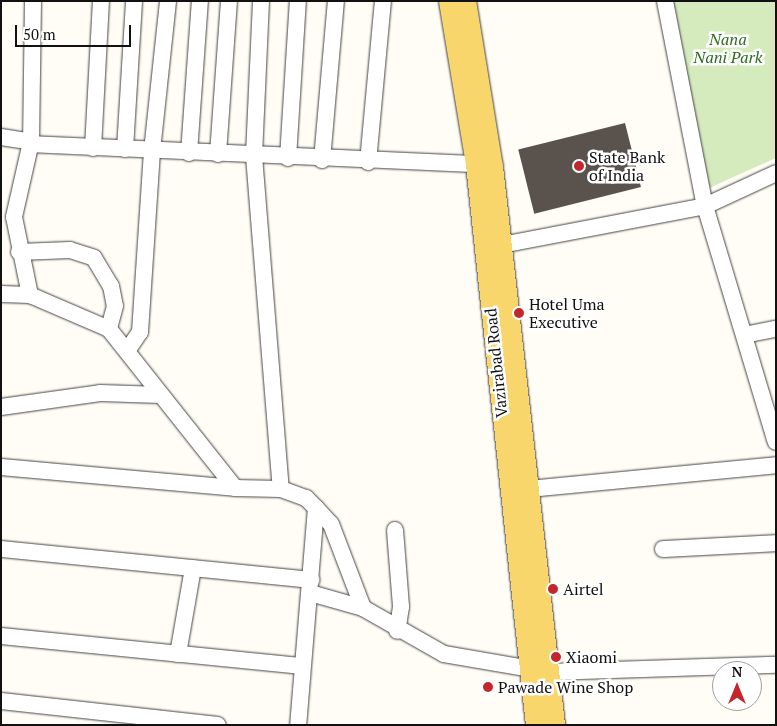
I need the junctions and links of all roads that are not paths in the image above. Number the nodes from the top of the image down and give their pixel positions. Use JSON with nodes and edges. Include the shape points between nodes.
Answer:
{"nodes":[{"id":1,"x":34,"y":1,"type":"edge"},
{"id":2,"x":101,"y":1,"type":"edge"},
{"id":3,"x":134,"y":1,"type":"edge"},
{"id":4,"x":168,"y":1,"type":"edge"},
{"id":5,"x":200,"y":1,"type":"edge"},
{"id":6,"x":228,"y":1,"type":"edge"},
{"id":7,"x":261,"y":1,"type":"edge"},
{"id":8,"x":298,"y":1,"type":"edge"},
{"id":9,"x":336,"y":1,"type":"edge"},
{"id":10,"x":382,"y":1,"type":"edge"},
{"id":11,"x":449,"y":1,"type":"edge"},
{"id":12,"x":466,"y":1,"type":"edge"},
{"id":13,"x":665,"y":1,"type":"edge"},
{"id":14,"x":1,"y":137,"type":"edge"},
{"id":15,"x":31,"y":143,"type":"junction"},
{"id":16,"x":93,"y":148,"type":"junction"},
{"id":17,"x":125,"y":149,"type":"junction"},
{"id":18,"x":152,"y":151,"type":"junction"},
{"id":19,"x":189,"y":153,"type":"junction"},
{"id":20,"x":218,"y":154,"type":"junction"},
{"id":21,"x":254,"y":156,"type":"junction"},
{"id":22,"x":288,"y":158,"type":"junction"},
{"id":23,"x":322,"y":160,"type":"junction"},
{"id":24,"x":368,"y":162,"type":"junction"},
{"id":25,"x":476,"y":164,"type":"junction"},
{"id":26,"x":776,"y":173,"type":"edge"},
{"id":27,"x":705,"y":206,"type":"junction"},
{"id":28,"x":493,"y":247,"type":"junction"},
{"id":29,"x":19,"y":252,"type":"junction"},
{"id":30,"x":1,"y":294,"type":"edge"},
{"id":31,"x":30,"y":295,"type":"junction"},
{"id":32,"x":109,"y":329,"type":"junction"},
{"id":33,"x":776,"y":329,"type":"edge"},
{"id":34,"x":744,"y":335,"type":"junction"},
{"id":35,"x":127,"y":351,"type":"junction"},
{"id":36,"x":161,"y":394,"type":"junction"},
{"id":37,"x":1,"y":408,"type":"edge"},
{"id":38,"x":776,"y":442,"type":"edge"},
{"id":39,"x":776,"y":464,"type":"edge"},
{"id":40,"x":1,"y":467,"type":"edge"},
{"id":41,"x":235,"y":488,"type":"junction"},
{"id":42,"x":281,"y":489,"type":"junction"},
{"id":43,"x":529,"y":489,"type":"junction"},
{"id":44,"x":316,"y":508,"type":"junction"},
{"id":45,"x":395,"y":530,"type":"dead end"},
{"id":46,"x":776,"y":543,"type":"edge"},
{"id":47,"x":1,"y":549,"type":"edge"},
{"id":48,"x":663,"y":549,"type":"dead end"},
{"id":49,"x":193,"y":568,"type":"junction"},
{"id":50,"x":310,"y":587,"type":"junction"},
{"id":51,"x":362,"y":608,"type":"junction"},
{"id":52,"x":397,"y":631,"type":"junction"},
{"id":53,"x":1,"y":636,"type":"edge"},
{"id":54,"x":178,"y":654,"type":"junction"},
{"id":55,"x":776,"y":665,"type":"edge"},
{"id":56,"x":303,"y":666,"type":"junction"},
{"id":57,"x":527,"y":668,"type":"junction"},
{"id":58,"x":549,"y":672,"type":"junction"},
{"id":59,"x":1,"y":701,"type":"edge"},
{"id":60,"x":218,"y":725,"type":"edge"},
{"id":61,"x":298,"y":725,"type":"edge"},
{"id":62,"x":536,"y":725,"type":"edge"},
{"id":63,"x":555,"y":725,"type":"edge"}],
"edges":[{"from":1,"to":15,"type":"street"},
{"from":2,"to":16,"type":"street"},
{"from":3,"to":17,"type":"street"},
{"from":4,"to":18,"type":"street"},
{"from":5,"to":19,"type":"street"},
{"from":6,"to":20,"type":"street"},
{"from":7,"to":21,"type":"street"},
{"from":8,"to":22,"type":"street"},
{"from":9,"to":23,"type":"street"},
{"from":10,"to":24,"type":"street"},
{"from":11,"to":25,"type":"main road","name":"Vazirabad Road"},
{"from":12,"to":28,"type":"main road","name":"Vazirabad Road"},
{"from":13,"to":27,"type":"street"},
{"from":14,"to":15,"type":"street"},
{"from":15,"to":16,"type":"street"},
{"from":15,"to":29,"type":"street","via":[[16,198]]},
{"from":16,"to":17,"type":"street"},
{"from":17,"to":18,"type":"street"},
{"from":18,"to":19,"type":"street"},
{"from":18,"to":35,"type":"street","via":[[140,332]]},
{"from":19,"to":20,"type":"street"},
{"from":20,"to":21,"type":"street"},
{"from":21,"to":22,"type":"street"},
{"from":21,"to":42,"type":"street"},
{"from":22,"to":23,"type":"street"},
{"from":23,"to":24,"type":"street"},
{"from":24,"to":25,"type":"street"},
{"from":25,"to":28,"type":"main road","name":"Vazirabad Road"},
{"from":26,"to":27,"type":"street"},
{"from":27,"to":28,"type":"street"},
{"from":27,"to":34,"type":"street"},
{"from":28,"to":43,"type":"main road","name":"Vazirabad Road"},
{"from":28,"to":57,"type":"main road","name":"Vazirabad Road"},
{"from":29,"to":31,"type":"street"},
{"from":29,"to":32,"type":"street","via":[[70,250],[94,258],[111,286],[115,306]]},
{"from":30,"to":31,"type":"street"},
{"from":31,"to":32,"type":"street"},
{"from":32,"to":35,"type":"street"},
{"from":33,"to":34,"type":"street"},
{"from":34,"to":38,"type":"street"},
{"from":35,"to":36,"type":"street"},
{"from":36,"to":37,"type":"street","via":[[100,394]]},
{"from":36,"to":41,"type":"street"},
{"from":39,"to":43,"type":"street"},
{"from":40,"to":41,"type":"street"},
{"from":41,"to":42,"type":"street"},
{"from":42,"to":44,"type":"street","via":[[306,498]]},
{"from":43,"to":58,"type":"main road","name":"Vazirabad Road"},
{"from":44,"to":50,"type":"street"},
{"from":44,"to":51,"type":"street","via":[[331,524]]},
{"from":45,"to":52,"type":"street","via":[[401,606]]},
{"from":46,"to":48,"type":"street"},
{"from":47,"to":49,"type":"street"},
{"from":49,"to":50,"type":"street"},
{"from":49,"to":54,"type":"street"},
{"from":50,"to":51,"type":"street"},
{"from":50,"to":56,"type":"street"},
{"from":51,"to":52,"type":"street"},
{"from":52,"to":57,"type":"street","via":[[466,660]]},
{"from":53,"to":54,"type":"street"},
{"from":54,"to":56,"type":"street"},
{"from":55,"to":58,"type":"street"},
{"from":56,"to":61,"type":"street"},
{"from":57,"to":58,"type":"street"},
{"from":57,"to":62,"type":"main road","name":"Vazirabad Road"},
{"from":58,"to":63,"type":"main road","name":"Vazirabad Road"},
{"from":59,"to":60,"type":"street"}]}
